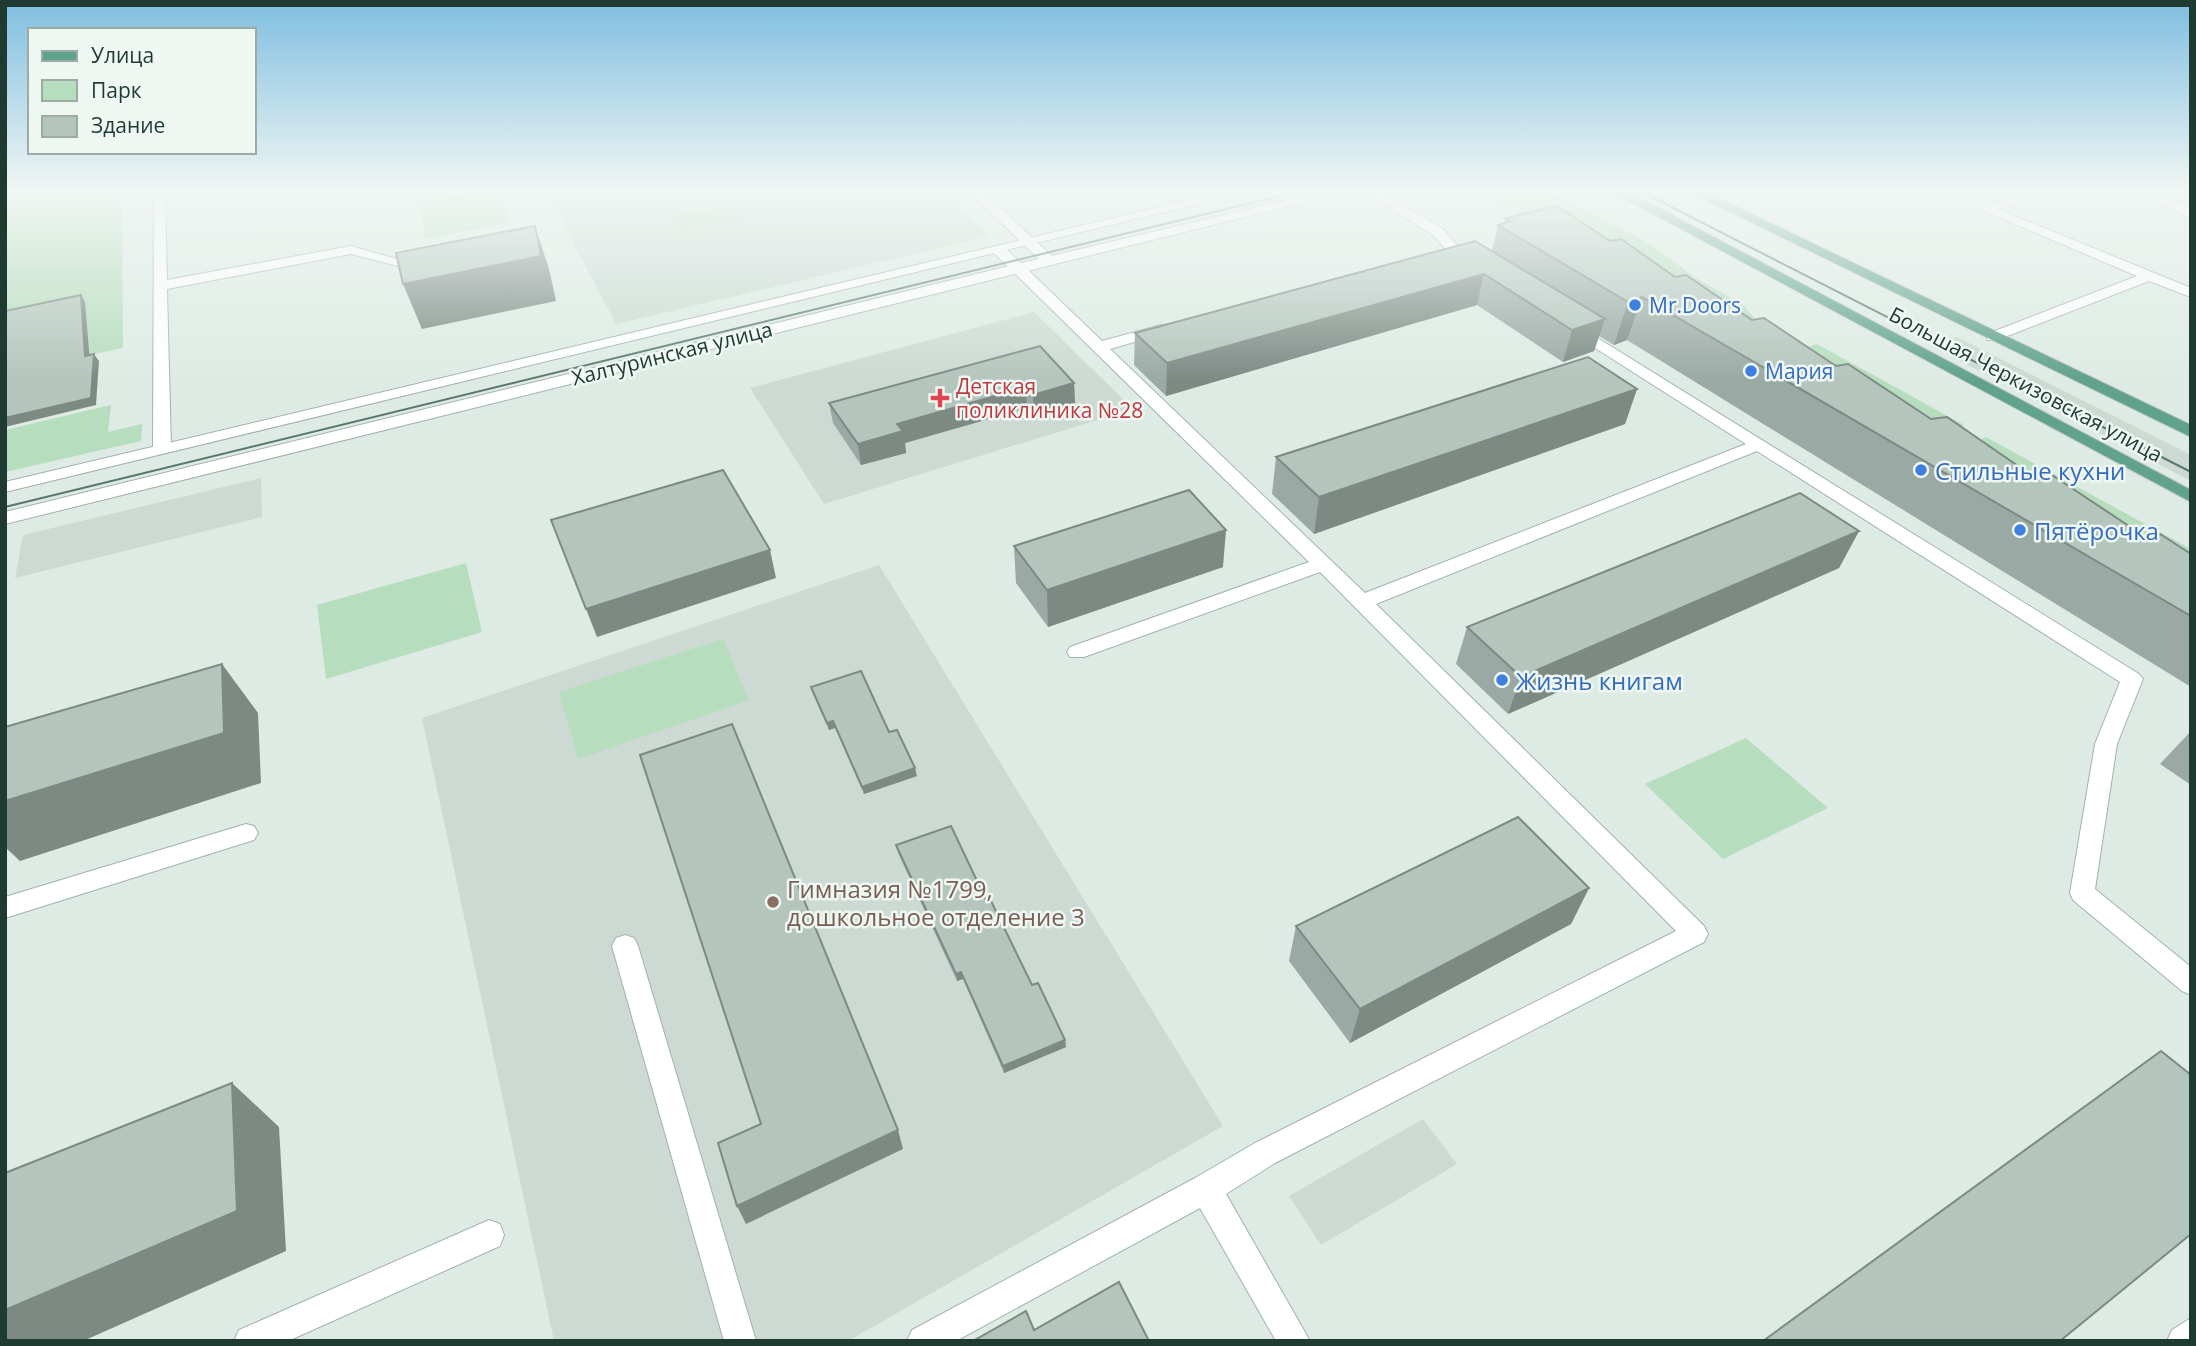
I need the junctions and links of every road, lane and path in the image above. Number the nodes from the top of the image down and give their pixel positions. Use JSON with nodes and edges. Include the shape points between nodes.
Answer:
{"nodes":[{"id":1,"x":160,"y":255,"type":"edge"},
{"id":2,"x":325,"y":255,"type":"edge"},
{"id":3,"x":369,"y":255,"type":"edge"},
{"id":4,"x":979,"y":255,"type":"edge"},
{"id":5,"x":1004,"y":255,"type":"edge"},
{"id":6,"x":1042,"y":255,"type":"edge"},
{"id":7,"x":1070,"y":255,"type":"edge"},
{"id":8,"x":1451,"y":255,"type":"edge"},
{"id":9,"x":1736,"y":255,"type":"edge"},
{"id":10,"x":1824,"y":255,"type":"edge"},
{"id":11,"x":2098,"y":255,"type":"edge"},
{"id":12,"x":1048,"y":260,"type":"junction"},
{"id":13,"x":1017,"y":268,"type":"junction"},
{"id":14,"x":438,"y":273,"type":"edge"},
{"id":15,"x":1486,"y":274,"type":"edge"},
{"id":16,"x":2149,"y":276,"type":"junction"},
{"id":17,"x":160,"y":286,"type":"junction"},
{"id":18,"x":2191,"y":293,"type":"edge"},
{"id":19,"x":1554,"y":317,"type":"edge"},
{"id":20,"x":1180,"y":325,"type":"edge"},
{"id":21,"x":1992,"y":337,"type":"junction"},
{"id":22,"x":1098,"y":347,"type":"junction"},
{"id":23,"x":2191,"y":432,"type":"edge"},
{"id":24,"x":1758,"y":445,"type":"junction"},
{"id":25,"x":162,"y":449,"type":"junction"},
{"id":26,"x":5,"y":486,"type":"edge"},
{"id":27,"x":2191,"y":498,"type":"edge"},
{"id":28,"x":5,"y":518,"type":"edge"},
{"id":29,"x":1323,"y":564,"type":"junction"},
{"id":30,"x":1362,"y":602,"type":"junction"},
{"id":31,"x":1077,"y":652,"type":"dead end"},
{"id":32,"x":246,"y":834,"type":"dead end"},
{"id":33,"x":5,"y":908,"type":"edge"},
{"id":34,"x":625,"y":946,"type":"dead end"},
{"id":35,"x":2191,"y":983,"type":"edge"},
{"id":36,"x":1206,"y":1189,"type":"junction"},
{"id":37,"x":489,"y":1235,"type":"dead end"},
{"id":38,"x":2191,"y":1334,"type":"edge"},
{"id":39,"x":250,"y":1341,"type":"edge"},
{"id":40,"x":740,"y":1341,"type":"edge"},
{"id":41,"x":923,"y":1341,"type":"edge"},
{"id":42,"x":1294,"y":1341,"type":"edge"},
{"id":43,"x":2183,"y":1341,"type":"edge"}],
"edges":[{"from":1,"to":17,"type":"street"},
{"from":2,"to":17,"type":"street"},
{"from":3,"to":14,"type":"street"},
{"from":4,"to":25,"type":"street","name":"Халтуринская улица"},
{"from":5,"to":13,"type":"street"},
{"from":6,"to":12,"type":"street"},
{"from":7,"to":12,"type":"street","name":"Халтуринская улица"},
{"from":8,"to":15,"type":"street"},
{"from":9,"to":27,"type":"main road","name":"Большая Черкизовская улица"},
{"from":10,"to":21,"type":"main road","name":"Большая Черкизовская улица"},
{"from":11,"to":16,"type":"street"},
{"from":12,"to":13,"type":"street","name":"Халтуринская улица"},
{"from":13,"to":22,"type":"street"},
{"from":13,"to":28,"type":"street","name":"Халтуринская улица"},
{"from":16,"to":18,"type":"street"},
{"from":16,"to":21,"type":"street"},
{"from":17,"to":25,"type":"street"},
{"from":19,"to":24,"type":"street"},
{"from":20,"to":22,"type":"street"},
{"from":21,"to":23,"type":"main road","name":"Большая Черкизовская улица"},
{"from":22,"to":29,"type":"street"},
{"from":24,"to":30,"type":"street"},
{"from":24,"to":35,"type":"street","via":[[2132,680],[2106,744],[2082,893]]},
{"from":25,"to":26,"type":"street","name":"Халтуринская улица"},
{"from":29,"to":30,"type":"street"},
{"from":29,"to":31,"type":"street"},
{"from":30,"to":36,"type":"street","via":[[1695,934],[1265,1153]]},
{"from":32,"to":33,"type":"street"},
{"from":34,"to":40,"type":"street"},
{"from":36,"to":41,"type":"street"},
{"from":36,"to":42,"type":"street"},
{"from":37,"to":39,"type":"street"},
{"from":38,"to":43,"type":"street"}]}
